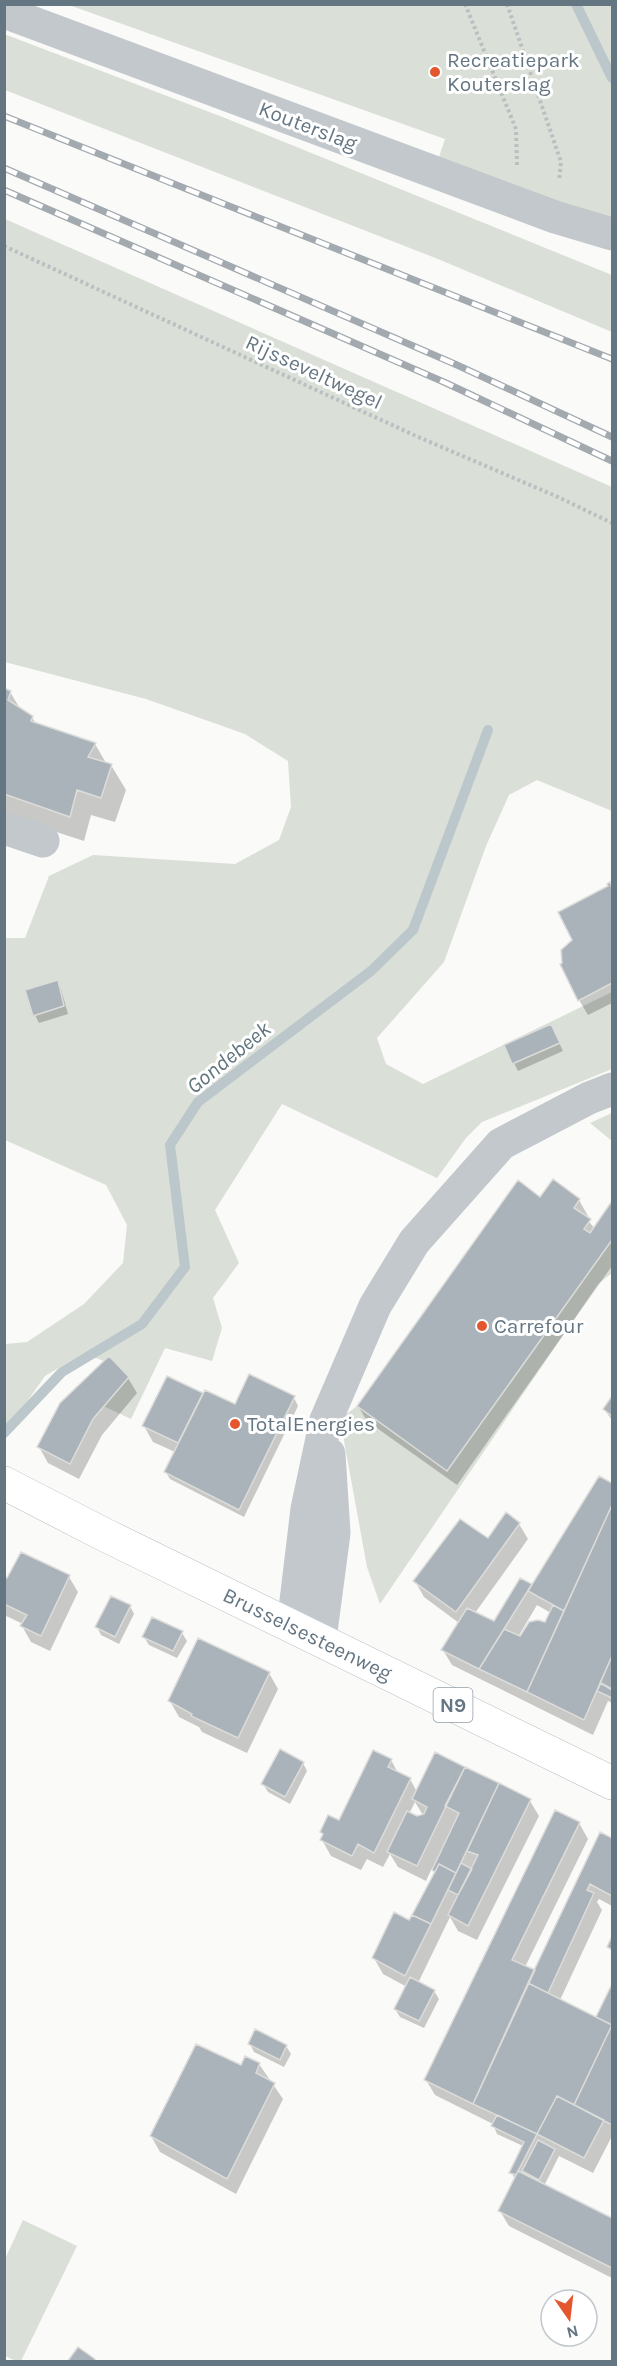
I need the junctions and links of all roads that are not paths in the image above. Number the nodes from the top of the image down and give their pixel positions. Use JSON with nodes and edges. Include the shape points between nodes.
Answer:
{"nodes":[{"id":1,"x":4,"y":12,"type":"edge"},
{"id":2,"x":612,"y":234,"type":"edge"},
{"id":3,"x":4,"y":828,"type":"edge"},
{"id":4,"x":43,"y":841,"type":"dead end"},
{"id":5,"x":612,"y":1089,"type":"edge"},
{"id":6,"x":4,"y":1483,"type":"edge"},
{"id":7,"x":307,"y":1633,"type":"junction"},
{"id":8,"x":612,"y":1783,"type":"edge"}],
"edges":[{"from":1,"to":2,"type":"street","name":"Kouterslag","via":[[555,217]]},
{"from":3,"to":4,"type":"street"},
{"from":5,"to":7,"type":"street","via":[[501,1144],[414,1242],[375,1306],[326,1420],[334,1533]]},
{"from":6,"to":7,"type":"main road","name":"Brusselsesteenweg","number":"N9"},
{"from":7,"to":8,"type":"main road","name":"Brusselsesteenweg","number":"N9"}]}
